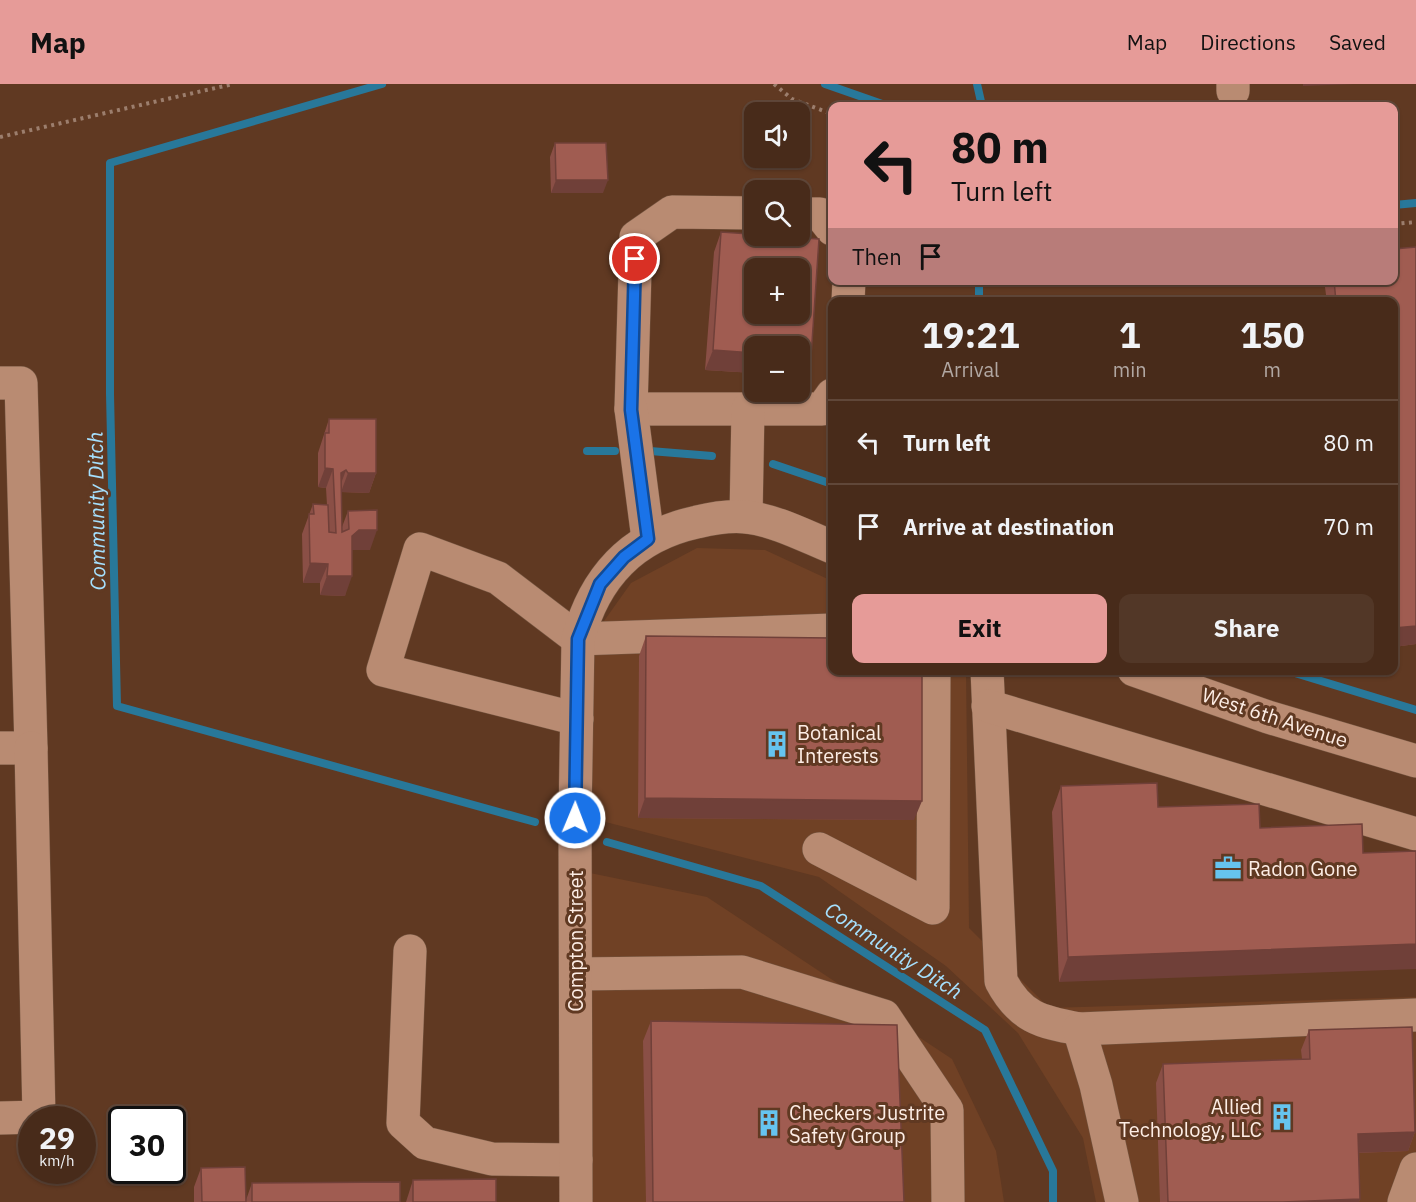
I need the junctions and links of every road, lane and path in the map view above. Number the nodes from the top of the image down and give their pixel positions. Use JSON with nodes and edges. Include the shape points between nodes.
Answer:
{"nodes":[{"id":1,"x":233,"y":84,"type":"edge"},
{"id":2,"x":774,"y":84,"type":"edge"},
{"id":3,"x":828,"y":112,"type":"edge"},
{"id":4,"x":0,"y":137,"type":"edge"},
{"id":5,"x":744,"y":213,"type":"edge"},
{"id":6,"x":810,"y":214,"type":"edge"},
{"id":7,"x":1416,"y":222,"type":"edge"},
{"id":8,"x":828,"y":224,"type":"edge"},
{"id":9,"x":1398,"y":224,"type":"edge"},
{"id":10,"x":0,"y":383,"type":"edge"},
{"id":11,"x":828,"y":400,"type":"edge"},
{"id":12,"x":748,"y":409,"type":"junction"},
{"id":13,"x":631,"y":410,"type":"junction"},
{"id":14,"x":746,"y":517,"type":"junction"},
{"id":15,"x":648,"y":539,"type":"junction"},
{"id":16,"x":828,"y":545,"type":"edge"},
{"id":17,"x":828,"y":630,"type":"edge"},
{"id":18,"x":578,"y":639,"type":"junction"},
{"id":19,"x":934,"y":675,"type":"edge"},
{"id":20,"x":987,"y":675,"type":"edge"},
{"id":21,"x":1148,"y":675,"type":"edge"},
{"id":22,"x":988,"y":706,"type":"junction"},
{"id":23,"x":577,"y":719,"type":"junction"},
{"id":24,"x":15,"y":748,"type":"edge"},
{"id":25,"x":1416,"y":761,"type":"edge"},
{"id":26,"x":1416,"y":834,"type":"edge"},
{"id":27,"x":819,"y":849,"type":"dead end"},
{"id":28,"x":410,"y":951,"type":"dead end"},
{"id":29,"x":576,"y":974,"type":"junction"},
{"id":30,"x":1416,"y":1015,"type":"edge"},
{"id":31,"x":1079,"y":1029,"type":"junction"},
{"id":32,"x":0,"y":1118,"type":"edge"},
{"id":33,"x":576,"y":1160,"type":"junction"},
{"id":34,"x":1416,"y":1169,"type":"edge"},
{"id":35,"x":576,"y":1202,"type":"edge"},
{"id":36,"x":948,"y":1202,"type":"edge"},
{"id":37,"x":1122,"y":1202,"type":"edge"},
{"id":38,"x":1404,"y":1202,"type":"edge"}],
"edges":[{"from":1,"to":4,"type":"path"},
{"from":2,"to":3,"type":"path","via":[[792,99]]},
{"from":5,"to":13,"type":"street","via":[[672,212],[636,237]]},
{"from":6,"to":8,"type":"street","via":[[820,214]]},
{"from":7,"to":9,"type":"path"},
{"from":10,"to":24,"type":"street","via":[[21,383]]},
{"from":11,"to":12,"type":"street","via":[[822,409]]},
{"from":12,"to":13,"type":"street"},
{"from":12,"to":14,"type":"street"},
{"from":13,"to":15,"type":"street"},
{"from":14,"to":15,"type":"street","name":"Compton Street","via":[[720,517],[674,527]]},
{"from":14,"to":16,"type":"street","name":"Compton Street","via":[[777,524]]},
{"from":15,"to":18,"type":"street","name":"Compton Street","via":[[624,557],[600,584]]},
{"from":17,"to":18,"type":"street"},
{"from":18,"to":23,"type":"street","name":"Compton Street"},
{"from":18,"to":23,"type":"street","via":[[498,578],[420,549],[383,670]]},
{"from":19,"to":27,"type":"street","via":[[933,908]]},
{"from":20,"to":22,"type":"street"},
{"from":21,"to":25,"type":"street","name":"West 6th Avenue","via":[[1268,717]]},
{"from":22,"to":26,"type":"street"},
{"from":22,"to":31,"type":"street","via":[[1000,981],[1028,1015]]},
{"from":23,"to":29,"type":"street","name":"Compton Street"},
{"from":24,"to":32,"type":"street","via":[[39,1117]]},
{"from":28,"to":33,"type":"street","via":[[403,1123],[425,1143],[492,1159]]},
{"from":29,"to":33,"type":"street","name":"Compton Street"},
{"from":29,"to":36,"type":"street","via":[[742,972],[885,1016],[947,1110]]},
{"from":30,"to":31,"type":"street"},
{"from":31,"to":37,"type":"street"},
{"from":33,"to":35,"type":"street","name":"Compton Street"},
{"from":34,"to":38,"type":"street"}]}
